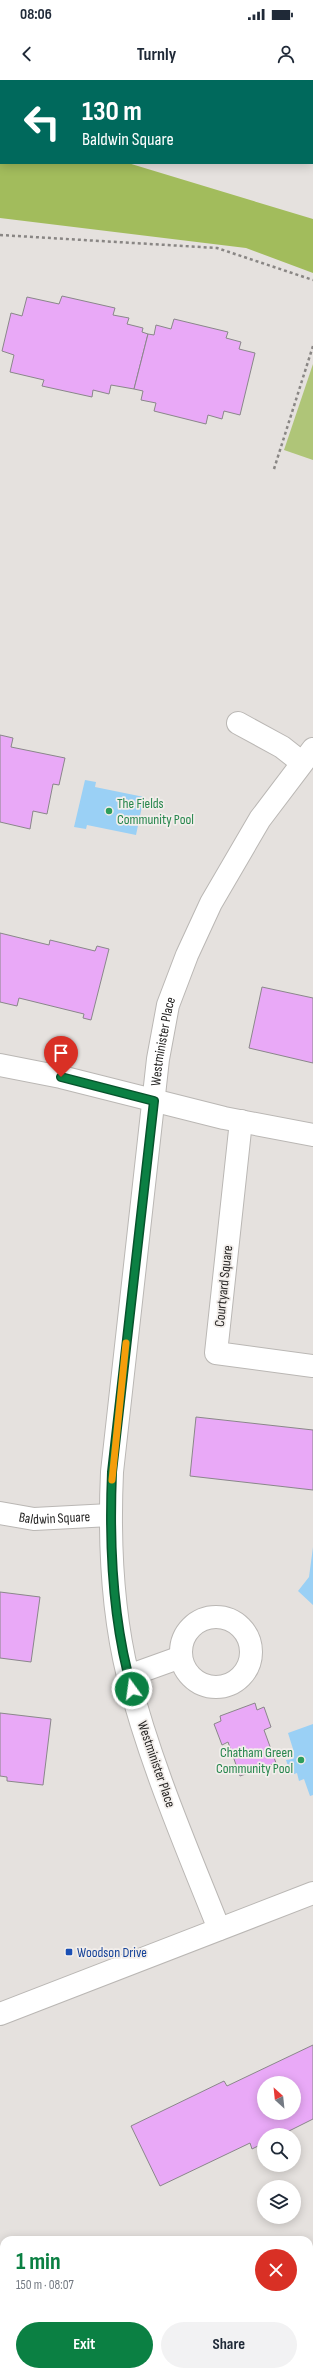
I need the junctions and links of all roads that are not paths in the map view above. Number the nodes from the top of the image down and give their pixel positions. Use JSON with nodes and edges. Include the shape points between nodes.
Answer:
{"nodes":[{"id":1,"x":238,"y":722,"type":"dead end"},
{"id":2,"x":307,"y":755,"type":"edge"},
{"id":3,"x":0,"y":1065,"type":"edge"},
{"id":4,"x":154,"y":1101,"type":"junction"},
{"id":5,"x":241,"y":1121,"type":"junction"},
{"id":6,"x":313,"y":1134,"type":"edge"},
{"id":7,"x":313,"y":1366,"type":"edge"},
{"id":8,"x":0,"y":1513,"type":"edge"},
{"id":9,"x":110,"y":1515,"type":"junction"},
{"id":10,"x":181,"y":1657,"type":"dead end"},
{"id":11,"x":128,"y":1676,"type":"junction"},
{"id":12,"x":313,"y":1893,"type":"edge"},
{"id":13,"x":219,"y":1930,"type":"junction"},
{"id":14,"x":0,"y":2014,"type":"edge"}],
"edges":[{"from":1,"to":2,"type":"street","via":[[282,747]]},
{"from":2,"to":4,"type":"street","name":"Westminister Place","via":[[260,819],[211,903],[187,955],[168,1005],[158,1059]]},
{"from":3,"to":4,"type":"street","via":[[61,1077]]},
{"from":4,"to":5,"type":"street"},
{"from":4,"to":9,"type":"street","name":"Westminister Place","via":[[112,1472]]},
{"from":5,"to":6,"type":"street"},
{"from":5,"to":7,"type":"street","name":"Courtyard Square","via":[[216,1353]]},
{"from":8,"to":9,"type":"street","name":"Baldwin Square","via":[[34,1519]]},
{"from":9,"to":11,"type":"street","name":"Westminister Place","via":[[118,1622]]},
{"from":10,"to":11,"type":"street"},
{"from":11,"to":13,"type":"street","name":"Westminister Place","via":[[151,1754]]},
{"from":12,"to":13,"type":"street"},
{"from":13,"to":14,"type":"street"}]}
